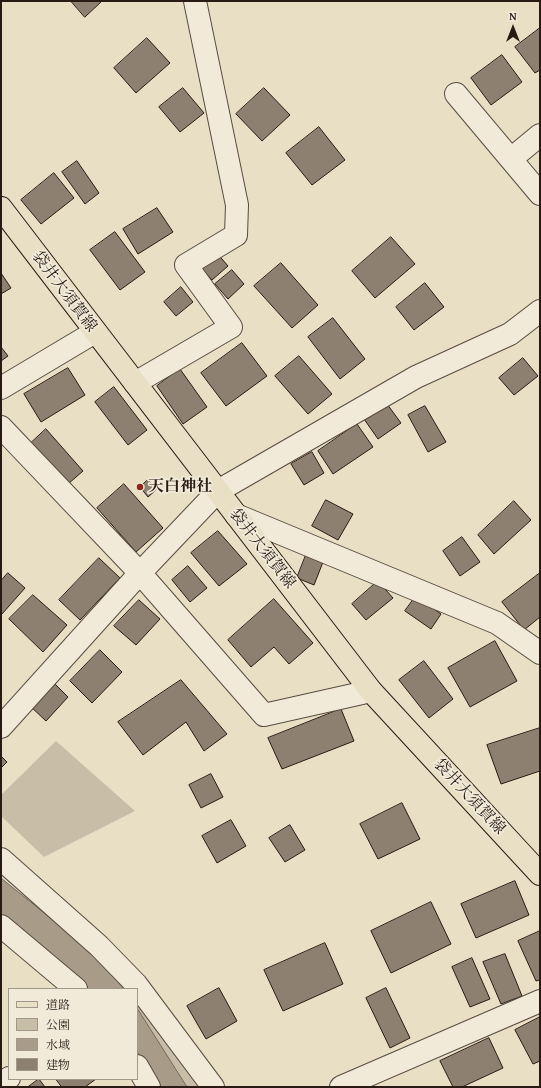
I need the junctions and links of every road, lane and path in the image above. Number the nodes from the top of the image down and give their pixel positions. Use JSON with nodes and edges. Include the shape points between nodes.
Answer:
{"nodes":[{"id":1,"x":195,"y":1,"type":"edge"},
{"id":2,"x":456,"y":94,"type":"dead end"},
{"id":3,"x":540,"y":135,"type":"edge"},
{"id":4,"x":511,"y":159,"type":"junction"},
{"id":5,"x":540,"y":194,"type":"edge"},
{"id":6,"x":1,"y":208,"type":"edge"},
{"id":7,"x":540,"y":311,"type":"edge"},
{"id":8,"x":95,"y":332,"type":"junction"},
{"id":9,"x":134,"y":383,"type":"junction"},
{"id":10,"x":1,"y":388,"type":"edge"},
{"id":11,"x":1,"y":427,"type":"edge"},
{"id":12,"x":218,"y":491,"type":"junction"},
{"id":13,"x":236,"y":515,"type":"junction"},
{"id":14,"x":140,"y":573,"type":"junction"},
{"id":15,"x":540,"y":653,"type":"edge"},
{"id":16,"x":371,"y":691,"type":"junction"},
{"id":17,"x":1,"y":727,"type":"edge"},
{"id":18,"x":1,"y":859,"type":"edge"},
{"id":19,"x":540,"y":874,"type":"edge"},
{"id":20,"x":1,"y":926,"type":"edge"},
{"id":21,"x":73,"y":988,"type":"edge"},
{"id":22,"x":540,"y":1001,"type":"edge"},
{"id":23,"x":138,"y":1068,"type":"edge"},
{"id":24,"x":149,"y":1087,"type":"edge"},
{"id":25,"x":213,"y":1087,"type":"edge"},
{"id":26,"x":341,"y":1087,"type":"edge"}],
"edges":[{"from":1,"to":9,"type":"street","via":[[237,205],[236,235],[186,265],[230,327]]},
{"from":2,"to":4,"type":"street"},
{"from":3,"to":4,"type":"street"},
{"from":4,"to":5,"type":"street"},
{"from":6,"to":8,"type":"main road","name":"袋井大須賀線"},
{"from":7,"to":12,"type":"street","via":[[510,334],[416,377]]},
{"from":8,"to":9,"type":"main road","name":"袋井大須賀線"},
{"from":8,"to":10,"type":"street"},
{"from":9,"to":12,"type":"main road","name":"袋井大須賀線"},
{"from":11,"to":14,"type":"street"},
{"from":12,"to":13,"type":"main road","name":"袋井大須賀線"},
{"from":12,"to":14,"type":"street"},
{"from":13,"to":15,"type":"street","via":[[497,623]]},
{"from":13,"to":16,"type":"main road","name":"袋井大須賀線"},
{"from":14,"to":16,"type":"street","via":[[264,715]]},
{"from":14,"to":17,"type":"street"},
{"from":16,"to":19,"type":"main road","name":"袋井大須賀線"},
{"from":18,"to":25,"type":"street","via":[[99,946],[136,984]]},
{"from":20,"to":21,"type":"street"},
{"from":22,"to":26,"type":"street"},
{"from":23,"to":24,"type":"street"}]}
